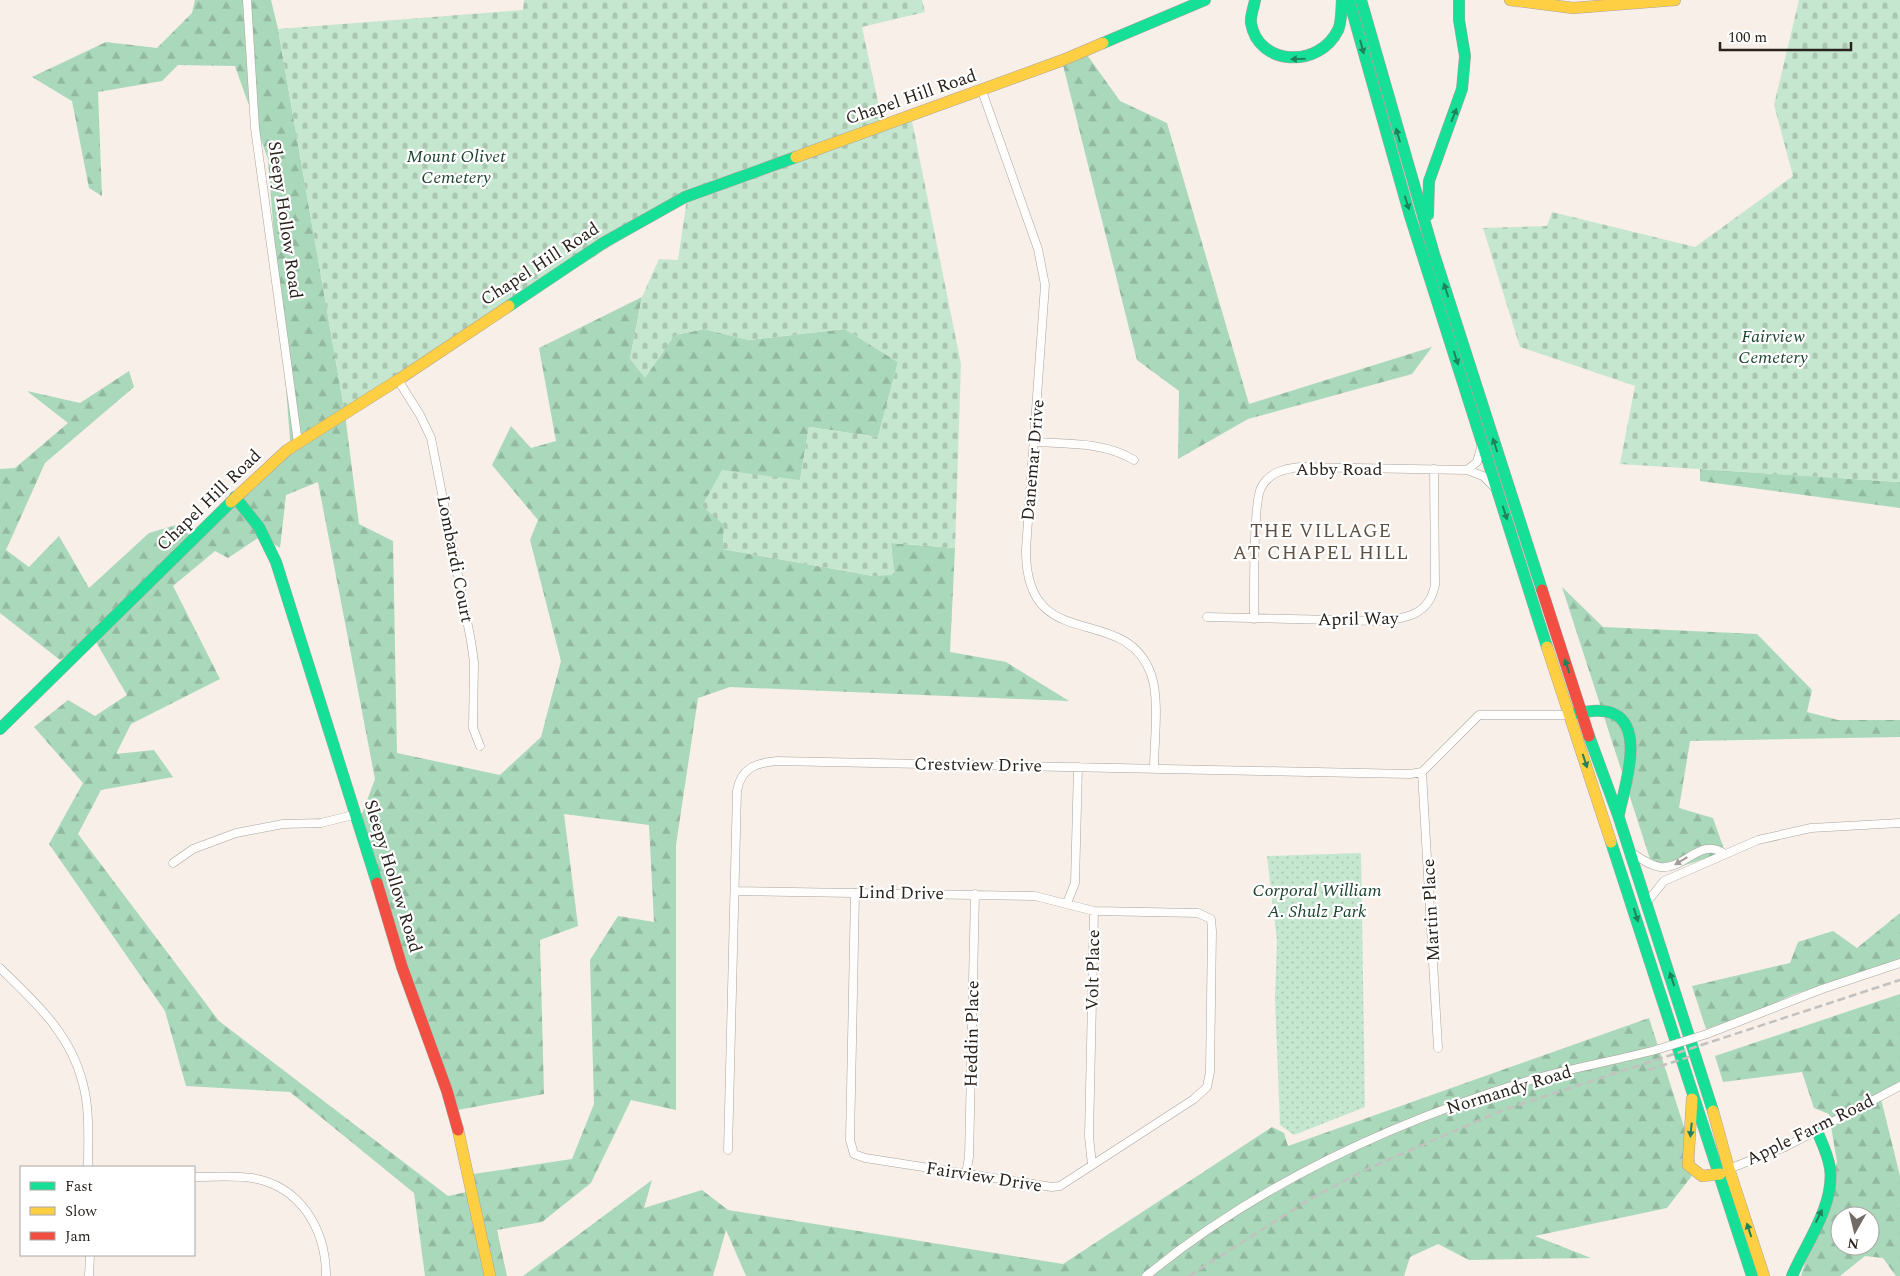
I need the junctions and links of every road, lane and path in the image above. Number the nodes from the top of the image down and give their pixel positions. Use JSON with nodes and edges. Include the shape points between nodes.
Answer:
{"nodes":[{"id":1,"x":247,"y":0,"type":"edge"},
{"id":2,"x":1204,"y":0,"type":"edge"},
{"id":3,"x":1255,"y":0,"type":"edge"},
{"id":4,"x":1342,"y":0,"type":"edge"},
{"id":5,"x":1349,"y":0,"type":"edge"},
{"id":6,"x":1361,"y":0,"type":"edge"},
{"id":7,"x":1459,"y":0,"type":"edge"},
{"id":8,"x":1510,"y":0,"type":"edge"},
{"id":9,"x":1675,"y":0,"type":"edge"},
{"id":10,"x":1548,"y":3,"type":"edge"},
{"id":11,"x":1585,"y":4,"type":"edge"},
{"id":12,"x":982,"y":91,"type":"junction"},
{"id":13,"x":1432,"y":246,"type":"junction"},
{"id":14,"x":398,"y":380,"type":"junction"},
{"id":15,"x":1482,"y":441,"type":"junction"},
{"id":16,"x":1035,"y":442,"type":"junction"},
{"id":17,"x":298,"y":443,"type":"junction"},
{"id":18,"x":1134,"y":460,"type":"dead end"},
{"id":19,"x":1434,"y":469,"type":"junction"},
{"id":20,"x":1467,"y":470,"type":"junction"},
{"id":21,"x":1498,"y":491,"type":"junction"},
{"id":22,"x":235,"y":497,"type":"junction"},
{"id":23,"x":1207,"y":617,"type":"dead end"},
{"id":24,"x":1254,"y":619,"type":"junction"},
{"id":25,"x":1575,"y":714,"type":"junction"},
{"id":26,"x":0,"y":729,"type":"edge"},
{"id":27,"x":480,"y":746,"type":"dead end"},
{"id":28,"x":1078,"y":767,"type":"junction"},
{"id":29,"x":1154,"y":769,"type":"junction"},
{"id":30,"x":1422,"y":772,"type":"junction"},
{"id":31,"x":357,"y":814,"type":"junction"},
{"id":32,"x":1618,"y":814,"type":"junction"},
{"id":33,"x":1900,"y":823,"type":"edge"},
{"id":34,"x":1631,"y":853,"type":"junction"},
{"id":35,"x":1725,"y":854,"type":"junction"},
{"id":36,"x":173,"y":863,"type":"dead end"},
{"id":37,"x":735,"y":891,"type":"junction"},
{"id":38,"x":855,"y":893,"type":"junction"},
{"id":39,"x":975,"y":894,"type":"junction"},
{"id":40,"x":1647,"y":902,"type":"junction"},
{"id":41,"x":1067,"y":903,"type":"junction"},
{"id":42,"x":1094,"y":911,"type":"junction"},
{"id":43,"x":1900,"y":964,"type":"edge"},
{"id":44,"x":0,"y":968,"type":"edge"},
{"id":45,"x":1438,"y":1048,"type":"dead end"},
{"id":46,"x":1690,"y":1081,"type":"junction"},
{"id":47,"x":1900,"y":1086,"type":"edge"},
{"id":48,"x":1816,"y":1131,"type":"junction"},
{"id":49,"x":728,"y":1150,"type":"dead end"},
{"id":50,"x":1092,"y":1165,"type":"junction"},
{"id":51,"x":88,"y":1166,"type":"edge"},
{"id":52,"x":1724,"y":1171,"type":"junction"},
{"id":53,"x":966,"y":1174,"type":"junction"},
{"id":54,"x":195,"y":1178,"type":"edge"},
{"id":55,"x":90,"y":1256,"type":"edge"},
{"id":56,"x":89,"y":1276,"type":"edge"},
{"id":57,"x":326,"y":1276,"type":"edge"},
{"id":58,"x":490,"y":1276,"type":"edge"},
{"id":59,"x":1146,"y":1276,"type":"edge"},
{"id":60,"x":1752,"y":1276,"type":"edge"},
{"id":61,"x":1764,"y":1276,"type":"edge"},
{"id":62,"x":1792,"y":1276,"type":"edge"}],
"edges":[{"from":1,"to":17,"type":"street","name":"Sleepy Hollow Road","via":[[255,128]]},
{"from":2,"to":12,"type":"main road","name":"Chapel Hill Road"},
{"from":4,"to":3,"type":"main road","one_way":true,"via":[[1340,30],[1335,38],[1321,53],[1300,60],[1280,57],[1260,42],[1252,23]]},
{"from":5,"to":15,"type":"main road","one_way":true,"via":[[1405,198]]},
{"from":13,"to":6,"type":"main road","one_way":true},
{"from":13,"to":7,"type":"main road","one_way":true,"via":[[1427,205],[1429,181],[1458,106],[1465,69]]},
{"from":8,"to":10,"type":"main road"},
{"from":9,"to":11,"type":"main road"},
{"from":10,"to":11,"type":"main road"},
{"from":12,"to":14,"type":"main road","name":"Chapel Hill Road","via":[[686,197],[603,243]]},
{"from":12,"to":16,"type":"street","name":"Danemar Drive","via":[[1038,250],[1044,276]]},
{"from":25,"to":13,"type":"main road","one_way":true,"via":[[1570,674]]},
{"from":14,"to":17,"type":"main road","name":"Chapel Hill Road"},
{"from":14,"to":27,"type":"street","name":"Lombardi Court","via":[[427,429],[437,462],[471,640],[473,728]]},
{"from":15,"to":20,"type":"street","via":[[1476,462]]},
{"from":15,"to":21,"type":"main road"},
{"from":16,"to":18,"type":"street","via":[[1108,448]]},
{"from":16,"to":29,"type":"street","name":"Danemar Drive","via":[[1026,549],[1031,586],[1040,601],[1056,616],[1070,624],[1112,633],[1129,643],[1144,660],[1151,672],[1154,690]]},
{"from":17,"to":22,"type":"main road","name":"Chapel Hill Road"},
{"from":19,"to":20,"type":"street","name":"Abby Road"},
{"from":19,"to":24,"type":"street","name":"Abby Road","via":[[1300,467],[1270,476],[1258,495]]},
{"from":19,"to":24,"type":"street","name":"April Way","via":[[1435,585],[1434,593],[1417,614],[1377,621]]},
{"from":20,"to":21,"type":"street","name":"Abby Road","via":[[1483,476]]},
{"from":21,"to":25,"type":"main road","one_way":true},
{"from":22,"to":26,"type":"main road","name":"Chapel Hill Road"},
{"from":22,"to":31,"type":"main road","name":"Sleepy Hollow Road","via":[[263,532],[276,562]]},
{"from":23,"to":24,"type":"street","name":"April Way"},
{"from":25,"to":30,"type":"street","via":[[1478,715]]},
{"from":25,"to":32,"type":"main road"},
{"from":25,"to":32,"type":"main road","via":[[1610,712],[1622,718],[1629,727],[1632,740]]},
{"from":25,"to":46,"type":"main road","one_way":true},
{"from":28,"to":29,"type":"street","name":"Crestview Drive"},
{"from":28,"to":37,"type":"street","name":"Crestview Drive","via":[[756,764],[746,770],[738,783]]},
{"from":28,"to":41,"type":"street","via":[[1075,884]]},
{"from":29,"to":30,"type":"street","name":"Crestview Drive"},
{"from":30,"to":45,"type":"street","name":"Martin Place"},
{"from":31,"to":36,"type":"street","via":[[321,823],[283,824],[236,832],[193,849]]},
{"from":31,"to":58,"type":"main road","name":"Sleepy Hollow Road","via":[[402,967],[448,1091]]},
{"from":32,"to":34,"type":"main road"},
{"from":33,"to":35,"type":"street","via":[[1811,828],[1758,840]]},
{"from":35,"to":34,"type":"street","one_way":true,"via":[[1717,849],[1703,849],[1675,865],[1661,867]]},
{"from":34,"to":40,"type":"main road"},
{"from":35,"to":40,"type":"street","via":[[1664,881]]},
{"from":37,"to":38,"type":"street","name":"Lind Drive"},
{"from":37,"to":49,"type":"street","name":"Crestview Drive"},
{"from":38,"to":39,"type":"street","name":"Lind Drive"},
{"from":38,"to":53,"type":"street","name":"Fairview Drive","via":[[850,1140],[854,1154]]},
{"from":39,"to":41,"type":"street","name":"Lind Drive","via":[[1035,896]]},
{"from":39,"to":53,"type":"street","name":"Heddin Place"},
{"from":52,"to":40,"type":"main road","one_way":true,"via":[[1705,1082]]},
{"from":41,"to":42,"type":"street","name":"Volt Place"},
{"from":42,"to":50,"type":"street","name":"Volt Place","via":[[1089,1136]]},
{"from":42,"to":50,"type":"street","name":"Fairview Drive","via":[[1198,914],[1211,918],[1212,931],[1210,1072],[1206,1087],[1194,1099]]},
{"from":43,"to":59,"type":"street","name":"Normandy Road","bridge":true,"via":[[1822,989],[1707,1034],[1513,1086],[1373,1138],[1246,1205]]},
{"from":44,"to":51,"type":"street","via":[[44,1011],[70,1048],[85,1095]]},
{"from":46,"to":52,"type":"main road"},
{"from":46,"to":52,"type":"main road","one_way":true,"via":[[1688,1165],[1697,1175],[1704,1177]]},
{"from":47,"to":48,"type":"street","name":"Apple Farm Road"},
{"from":48,"to":52,"type":"street","name":"Apple Farm Road"},
{"from":62,"to":48,"type":"main road","one_way":true,"via":[[1830,1184],[1829,1166]]},
{"from":50,"to":53,"type":"street","name":"Fairview Drive","via":[[1068,1182],[1052,1188]]},
{"from":52,"to":60,"type":"main road"},
{"from":61,"to":52,"type":"main road","one_way":true},
{"from":54,"to":57,"type":"street","via":[[250,1178],[269,1183],[292,1196],[318,1229],[326,1254]]},
{"from":55,"to":56,"type":"street"}]}
